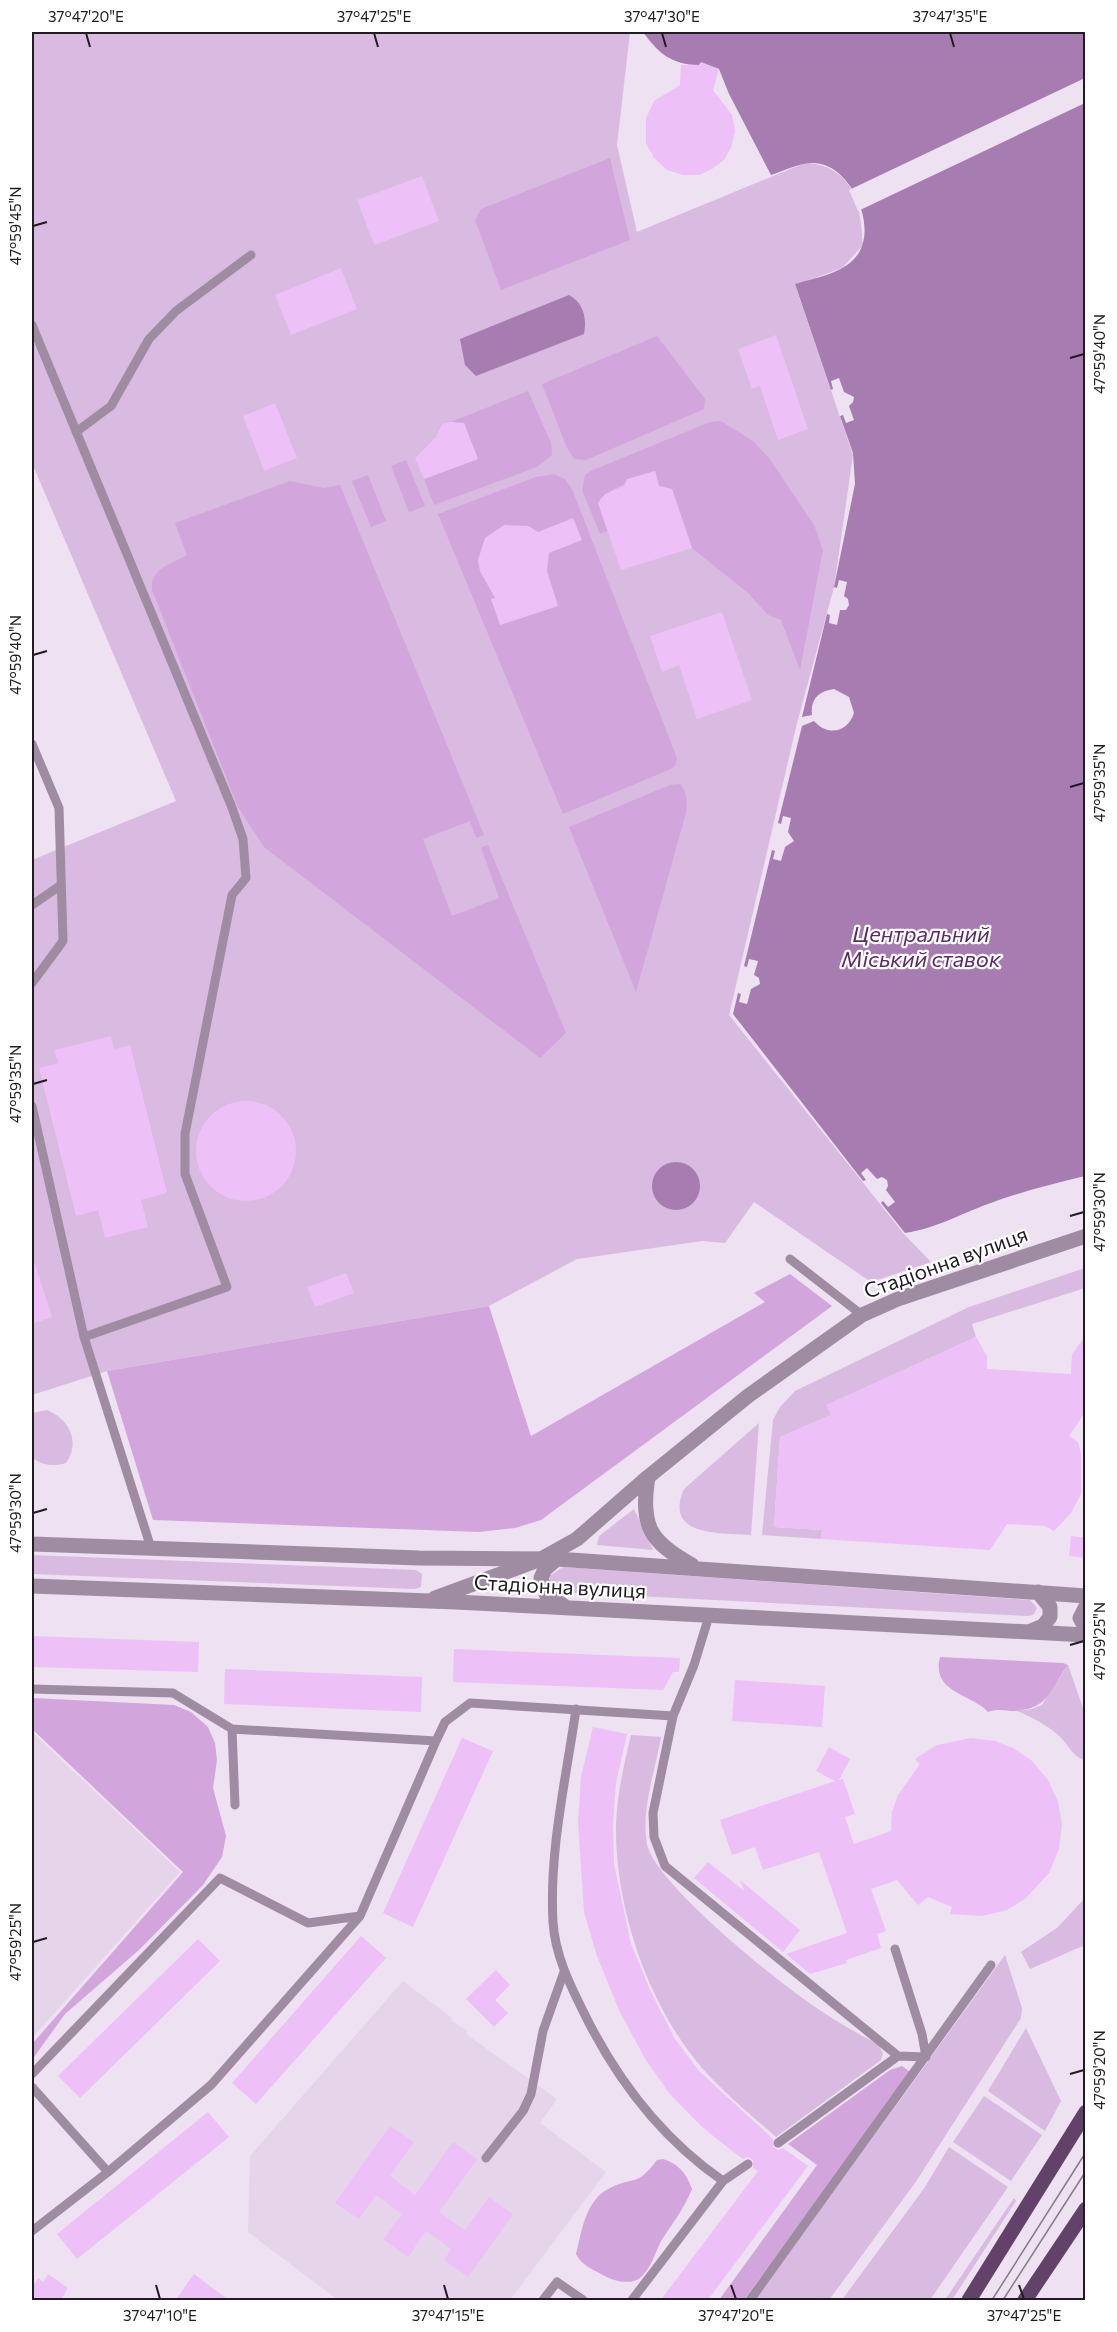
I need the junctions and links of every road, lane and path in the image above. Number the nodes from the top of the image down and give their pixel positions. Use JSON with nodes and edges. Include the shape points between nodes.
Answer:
{"nodes":[{"id":1,"x":251,"y":255,"type":"dead end"},
{"id":2,"x":32,"y":326,"type":"edge"},
{"id":3,"x":76,"y":432,"type":"junction"},
{"id":4,"x":32,"y":744,"type":"edge"},
{"id":5,"x":61,"y":885,"type":"junction"},
{"id":6,"x":32,"y":904,"type":"edge"},
{"id":7,"x":32,"y":983,"type":"edge"},
{"id":8,"x":32,"y":1106,"type":"edge"},
{"id":9,"x":1086,"y":1236,"type":"edge"},
{"id":10,"x":790,"y":1259,"type":"dead end"},
{"id":11,"x":862,"y":1315,"type":"junction"},
{"id":12,"x":84,"y":1337,"type":"junction"},
{"id":13,"x":648,"y":1477,"type":"junction"},
{"id":14,"x":577,"y":1539,"type":"junction"},
{"id":15,"x":32,"y":1544,"type":"edge"},
{"id":16,"x":151,"y":1548,"type":"junction"},
{"id":17,"x":541,"y":1559,"type":"junction"},
{"id":18,"x":557,"y":1559,"type":"junction"},
{"id":19,"x":698,"y":1568,"type":"junction"},
{"id":20,"x":32,"y":1586,"type":"edge"},
{"id":21,"x":1038,"y":1592,"type":"junction"},
{"id":22,"x":1086,"y":1596,"type":"edge"},
{"id":23,"x":426,"y":1601,"type":"junction"},
{"id":24,"x":1086,"y":1606,"type":"edge"},
{"id":25,"x":569,"y":1609,"type":"junction"},
{"id":26,"x":710,"y":1616,"type":"junction"},
{"id":27,"x":1086,"y":1629,"type":"edge"},
{"id":28,"x":1029,"y":1632,"type":"junction"},
{"id":29,"x":1086,"y":1635,"type":"edge"},
{"id":30,"x":32,"y":1689,"type":"edge"},
{"id":31,"x":576,"y":1709,"type":"junction"},
{"id":32,"x":674,"y":1716,"type":"junction"},
{"id":33,"x":232,"y":1730,"type":"junction"},
{"id":34,"x":436,"y":1741,"type":"junction"},
{"id":35,"x":235,"y":1804,"type":"dead end"},
{"id":36,"x":360,"y":1916,"type":"junction"},
{"id":37,"x":895,"y":1949,"type":"dead end"},
{"id":38,"x":991,"y":1965,"type":"dead end"},
{"id":39,"x":564,"y":1972,"type":"junction"},
{"id":40,"x":898,"y":2056,"type":"junction"},
{"id":41,"x":926,"y":2057,"type":"junction"},
{"id":42,"x":32,"y":2074,"type":"edge"},
{"id":43,"x":32,"y":2087,"type":"edge"},
{"id":44,"x":1086,"y":2112,"type":"edge"},
{"id":45,"x":778,"y":2143,"type":"dead end"},
{"id":46,"x":486,"y":2158,"type":"dead end"},
{"id":47,"x":748,"y":2164,"type":"dead end"},
{"id":48,"x":108,"y":2172,"type":"junction"},
{"id":49,"x":723,"y":2181,"type":"junction"},
{"id":50,"x":1086,"y":2209,"type":"edge"},
{"id":51,"x":32,"y":2231,"type":"edge"},
{"id":52,"x":543,"y":2301,"type":"edge"},
{"id":53,"x":583,"y":2301,"type":"edge"},
{"id":54,"x":632,"y":2301,"type":"edge"},
{"id":55,"x":750,"y":2301,"type":"edge"},
{"id":56,"x":969,"y":2301,"type":"edge"},
{"id":57,"x":1025,"y":2301,"type":"edge"}],
"edges":[{"from":1,"to":3,"type":"lane","via":[[176,311],[149,339],[111,406]]},
{"from":2,"to":3,"type":"lane"},
{"from":3,"to":12,"type":"lane","via":[[234,814],[243,839],[246,878],[232,895],[185,1134],[185,1174],[227,1287]]},
{"from":4,"to":5,"type":"lane","via":[[58,808]]},
{"from":5,"to":6,"type":"lane"},
{"from":5,"to":7,"type":"lane","via":[[63,941]]},
{"from":8,"to":12,"type":"lane"},
{"from":9,"to":11,"type":"street","name":"Стадіонна вулиця","via":[[898,1299]]},
{"from":10,"to":11,"type":"lane"},
{"from":11,"to":13,"type":"street","name":"Стадіонна вулиця","via":[[748,1396]]},
{"from":12,"to":16,"type":"lane"},
{"from":13,"to":14,"type":"street","name":"Стадіонна вулиця"},
{"from":13,"to":19,"type":"street","via":[[645,1505],[658,1543]]},
{"from":14,"to":17,"type":"street","name":"Стадіонна вулиця"},
{"from":14,"to":18,"type":"street"},
{"from":15,"to":16,"type":"street","name":"Стадіонна вулиця"},
{"from":16,"to":17,"type":"street","name":"Стадіонна вулиця"},
{"from":17,"to":18,"type":"street","name":"Стадіонна вулиця"},
{"from":17,"to":23,"type":"street"},
{"from":18,"to":19,"type":"street","name":"Стадіонна вулиця"},
{"from":18,"to":25,"type":"street","via":[[545,1569],[542,1586],[555,1602]]},
{"from":19,"to":21,"type":"street","name":"Стадіонна вулиця"},
{"from":20,"to":23,"type":"street","name":"Стадіонна вулиця"},
{"from":21,"to":22,"type":"street","name":"Стадіонна вулиця"},
{"from":21,"to":28,"type":"street","via":[[1050,1607],[1050,1617],[1043,1626]]},
{"from":23,"to":25,"type":"street","name":"Стадіонна вулиця"},
{"from":24,"to":27,"type":"street","via":[[1080,1618]]},
{"from":25,"to":26,"type":"street","name":"Стадіонна вулиця"},
{"from":26,"to":28,"type":"street","name":"Стадіонна вулиця"},
{"from":26,"to":32,"type":"lane"},
{"from":28,"to":29,"type":"street","name":"Стадіонна вулиця"},
{"from":30,"to":33,"type":"lane","via":[[173,1693]]},
{"from":31,"to":32,"type":"lane"},
{"from":31,"to":34,"type":"lane","via":[[470,1703],[445,1722]]},
{"from":31,"to":39,"type":"lane","via":[[553,1866],[553,1924]]},
{"from":32,"to":40,"type":"lane","via":[[653,1813],[654,1837],[665,1866]]},
{"from":33,"to":34,"type":"lane"},
{"from":33,"to":35,"type":"lane"},
{"from":34,"to":36,"type":"lane"},
{"from":36,"to":42,"type":"lane","via":[[308,1923],[220,1878]]},
{"from":36,"to":48,"type":"lane","via":[[211,2085]]},
{"from":37,"to":41,"type":"lane"},
{"from":38,"to":41,"type":"lane"},
{"from":39,"to":46,"type":"lane","via":[[543,2031],[524,2111]]},
{"from":39,"to":49,"type":"lane","via":[[602,2050],[632,2096],[696,2162]]},
{"from":40,"to":41,"type":"lane"},
{"from":40,"to":45,"type":"lane"},
{"from":41,"to":55,"type":"lane"},
{"from":43,"to":48,"type":"lane"},
{"from":44,"to":56,"type":"main road"},
{"from":47,"to":49,"type":"lane"},
{"from":48,"to":51,"type":"lane"},
{"from":49,"to":54,"type":"lane"},
{"from":50,"to":57,"type":"main road"},
{"from":52,"to":53,"type":"lane","via":[[557,2282]]}]}
